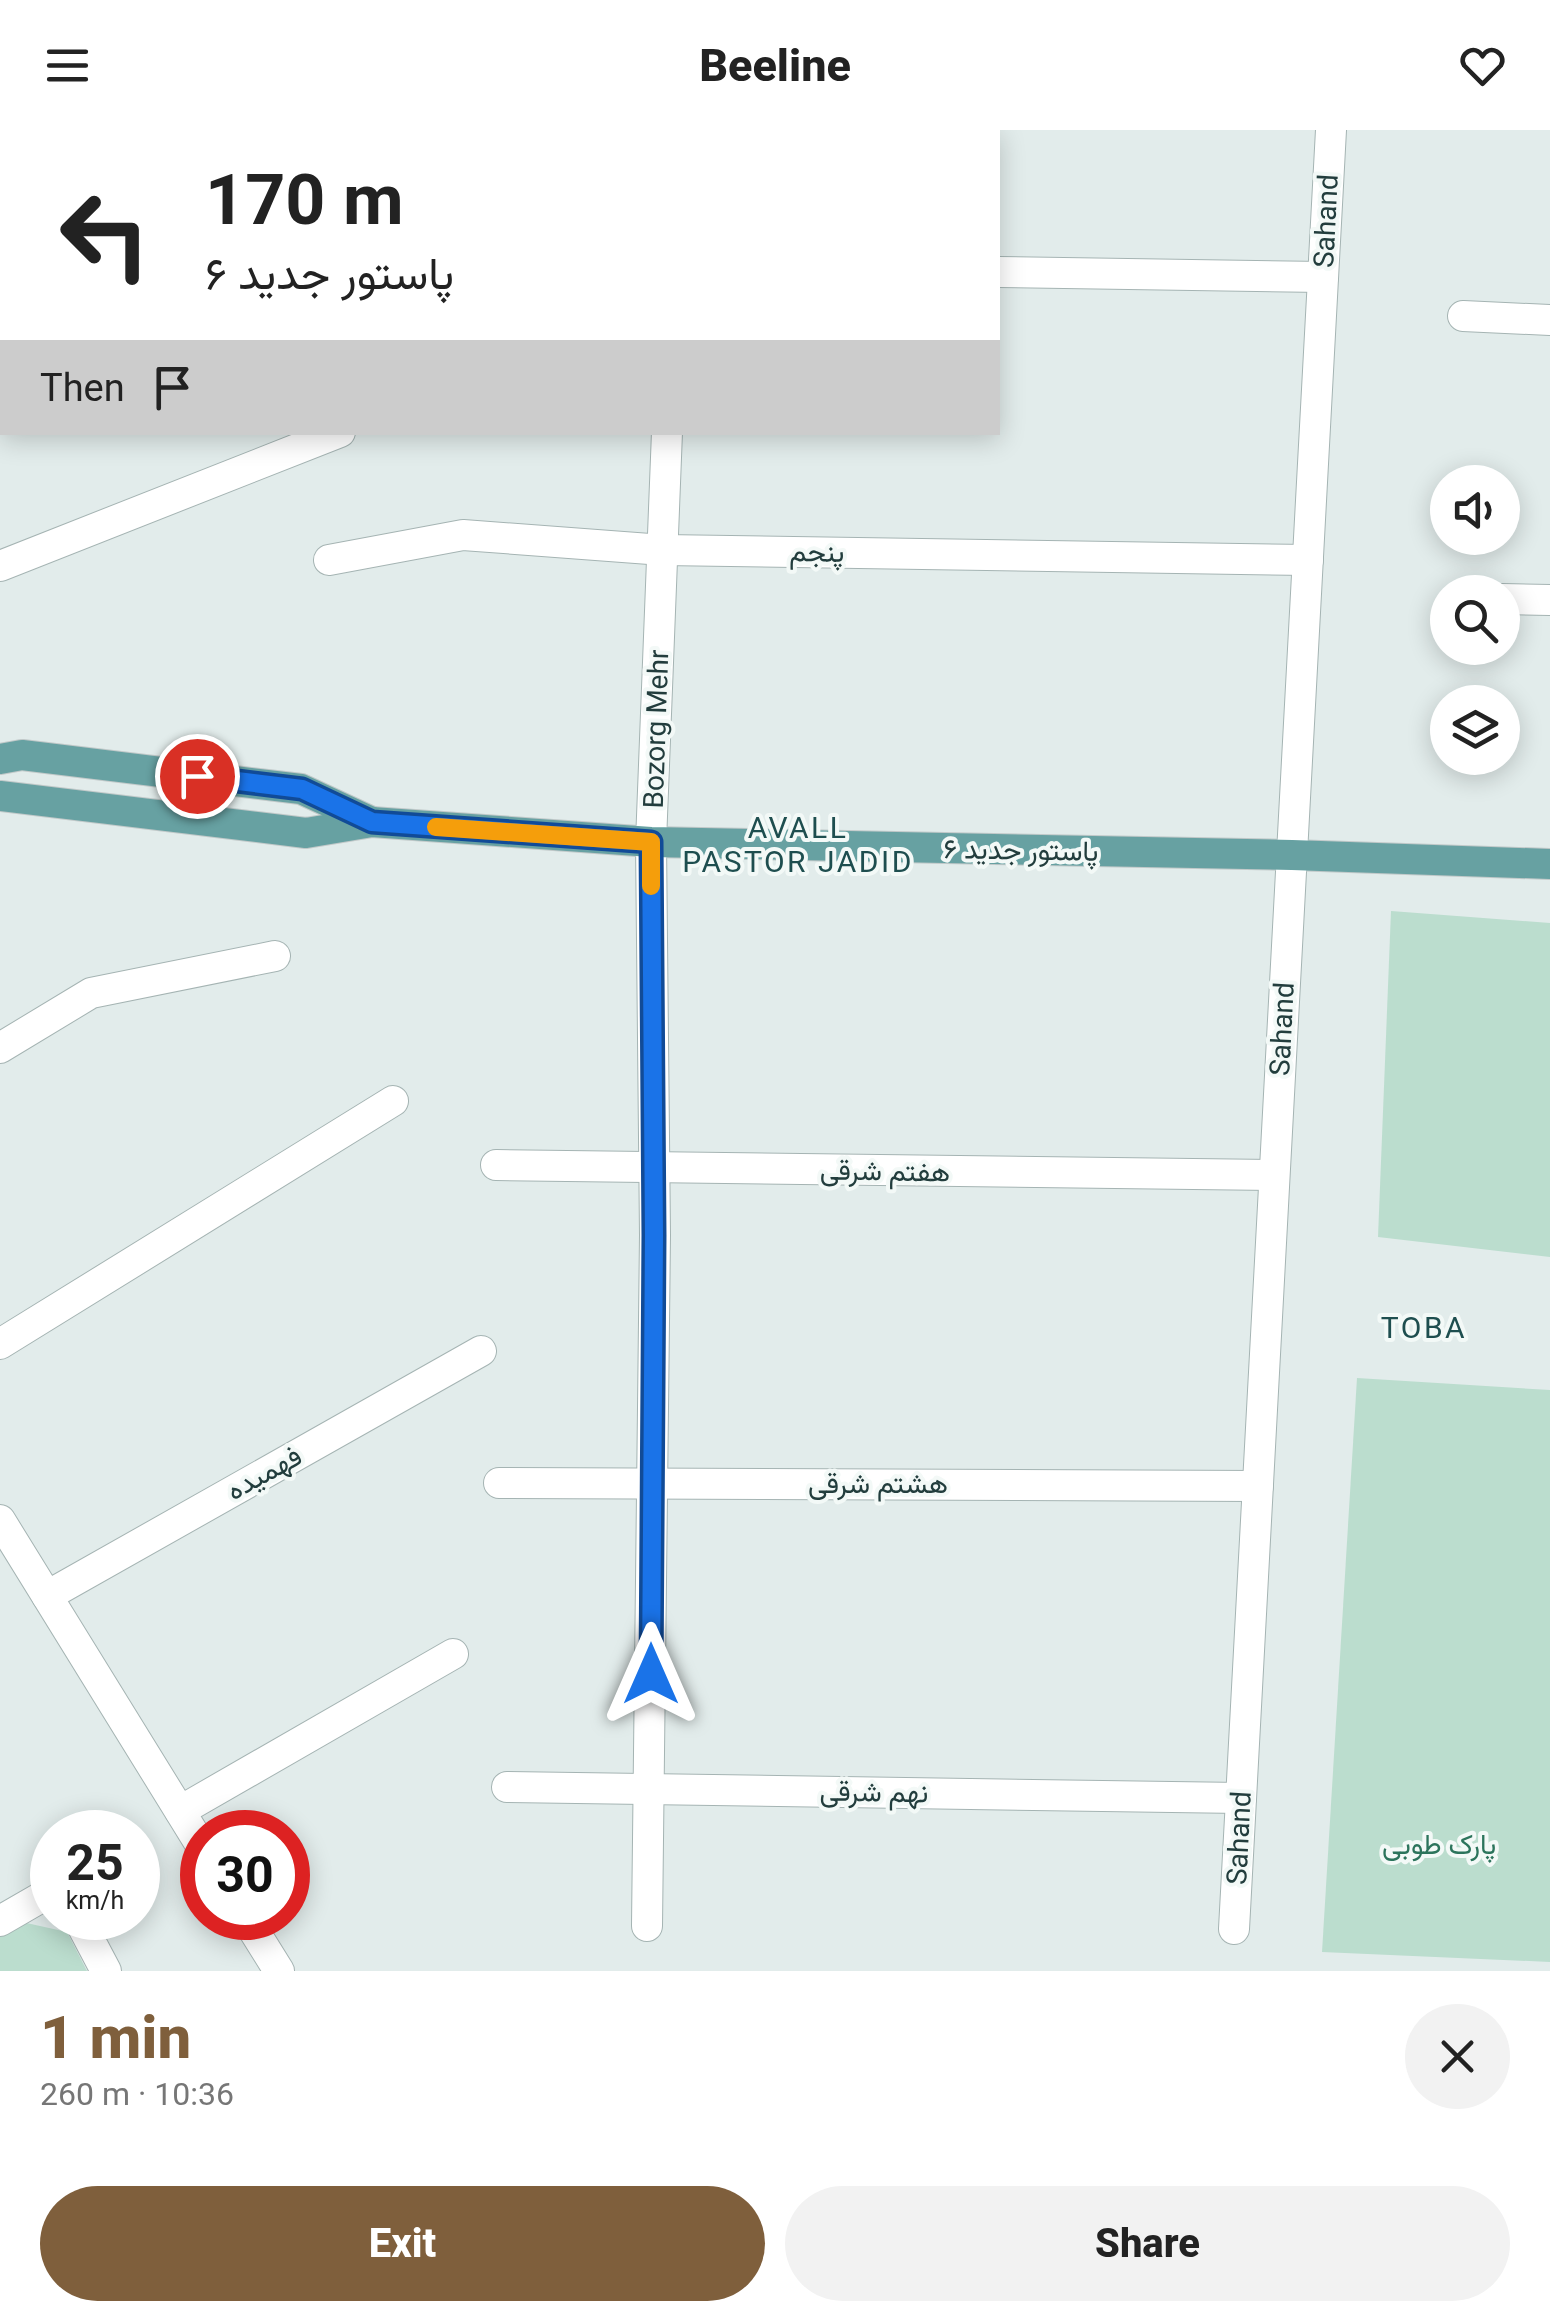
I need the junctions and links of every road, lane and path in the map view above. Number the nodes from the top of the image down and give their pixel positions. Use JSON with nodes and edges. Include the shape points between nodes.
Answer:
{"nodes":[{"id":1,"x":1331,"y":130,"type":"edge"},
{"id":2,"x":1000,"y":272,"type":"edge"},
{"id":3,"x":1323,"y":277,"type":"junction"},
{"id":4,"x":1462,"y":316,"type":"dead end"},
{"id":5,"x":1550,"y":320,"type":"edge"},
{"id":6,"x":332,"y":435,"type":"edge"},
{"id":7,"x":667,"y":435,"type":"edge"},
{"id":8,"x":663,"y":550,"type":"junction"},
{"id":9,"x":330,"y":560,"type":"dead end"},
{"id":10,"x":1308,"y":560,"type":"junction"},
{"id":11,"x":0,"y":566,"type":"edge"},
{"id":12,"x":1520,"y":599,"type":"edge"},
{"id":13,"x":1550,"y":600,"type":"edge"},
{"id":14,"x":0,"y":759,"type":"edge"},
{"id":15,"x":0,"y":796,"type":"edge"},
{"id":16,"x":372,"y":822,"type":"junction"},
{"id":17,"x":651,"y":842,"type":"junction"},
{"id":18,"x":1292,"y":855,"type":"junction"},
{"id":19,"x":1550,"y":864,"type":"edge"},
{"id":20,"x":275,"y":956,"type":"dead end"},
{"id":21,"x":0,"y":1048,"type":"edge"},
{"id":22,"x":393,"y":1100,"type":"dead end"},
{"id":23,"x":496,"y":1165,"type":"dead end"},
{"id":24,"x":654,"y":1169,"type":"junction"},
{"id":25,"x":1274,"y":1175,"type":"junction"},
{"id":26,"x":0,"y":1344,"type":"edge"},
{"id":27,"x":481,"y":1351,"type":"dead end"},
{"id":28,"x":653,"y":1482,"type":"junction"},
{"id":29,"x":499,"y":1483,"type":"dead end"},
{"id":30,"x":1258,"y":1486,"type":"junction"},
{"id":31,"x":0,"y":1520,"type":"edge"},
{"id":32,"x":47,"y":1596,"type":"junction"},
{"id":33,"x":453,"y":1654,"type":"dead end"},
{"id":34,"x":506,"y":1787,"type":"dead end"},
{"id":35,"x":650,"y":1788,"type":"junction"},
{"id":36,"x":1240,"y":1798,"type":"junction"},
{"id":37,"x":182,"y":1810,"type":"edge"},
{"id":38,"x":180,"y":1811,"type":"edge"},
{"id":39,"x":30,"y":1903,"type":"edge"},
{"id":40,"x":0,"y":1921,"type":"edge"},
{"id":41,"x":647,"y":1926,"type":"dead end"},
{"id":42,"x":1234,"y":1929,"type":"dead end"},
{"id":43,"x":90,"y":1940,"type":"edge"},
{"id":44,"x":260,"y":1940,"type":"edge"},
{"id":45,"x":106,"y":1971,"type":"edge"},
{"id":46,"x":280,"y":1971,"type":"edge"}],
"edges":[{"from":1,"to":3,"type":"street","name":"Sahand"},
{"from":2,"to":3,"type":"street"},
{"from":3,"to":10,"type":"street","name":"Sahand"},
{"from":4,"to":5,"type":"street"},
{"from":6,"to":11,"type":"street"},
{"from":7,"to":8,"type":"street","name":"Bozorg Mehr"},
{"from":8,"to":9,"type":"street","name":"پنجم","via":[[463,535]]},
{"from":8,"to":10,"type":"street","name":"پنجم"},
{"from":8,"to":17,"type":"street","name":"Bozorg Mehr"},
{"from":10,"to":18,"type":"street","name":"Sahand"},
{"from":12,"to":13,"type":"street"},
{"from":14,"to":16,"type":"main road","name":"پاستور جدید ۶","via":[[22,755],[302,789]]},
{"from":15,"to":16,"type":"main road","name":"پاستور جدید ۶","via":[[306,833]]},
{"from":16,"to":17,"type":"main road","name":"پاستور جدید ۶"},
{"from":17,"to":18,"type":"main road","name":"پاستور جدید ۶"},
{"from":17,"to":24,"type":"street","name":"Bozorg Mehr"},
{"from":18,"to":19,"type":"main road","name":"پاستور جدید ۶"},
{"from":18,"to":25,"type":"street","name":"Sahand"},
{"from":20,"to":21,"type":"street","via":[[91,994]]},
{"from":22,"to":26,"type":"street"},
{"from":23,"to":24,"type":"street","name":"هفتم شرقی"},
{"from":24,"to":25,"type":"street","name":"هفتم شرقی"},
{"from":24,"to":28,"type":"street","name":"Bozorg Mehr"},
{"from":25,"to":30,"type":"street","name":"Sahand"},
{"from":27,"to":32,"type":"street","name":"فهمیده"},
{"from":28,"to":29,"type":"street","name":"هشتم شرقی"},
{"from":28,"to":30,"type":"street","name":"هشتم شرقی"},
{"from":28,"to":35,"type":"street","name":"Bozorg Mehr"},
{"from":30,"to":36,"type":"street","name":"Sahand"},
{"from":31,"to":32,"type":"street"},
{"from":32,"to":38,"type":"street"},
{"from":33,"to":37,"type":"street"},
{"from":34,"to":35,"type":"street","name":"نهم شرقی"},
{"from":35,"to":36,"type":"street","name":"نهم شرقی"},
{"from":35,"to":41,"type":"street","name":"Bozorg Mehr"},
{"from":36,"to":42,"type":"street","name":"Sahand"},
{"from":39,"to":40,"type":"street"},
{"from":43,"to":45,"type":"street"},
{"from":44,"to":46,"type":"street"}]}
